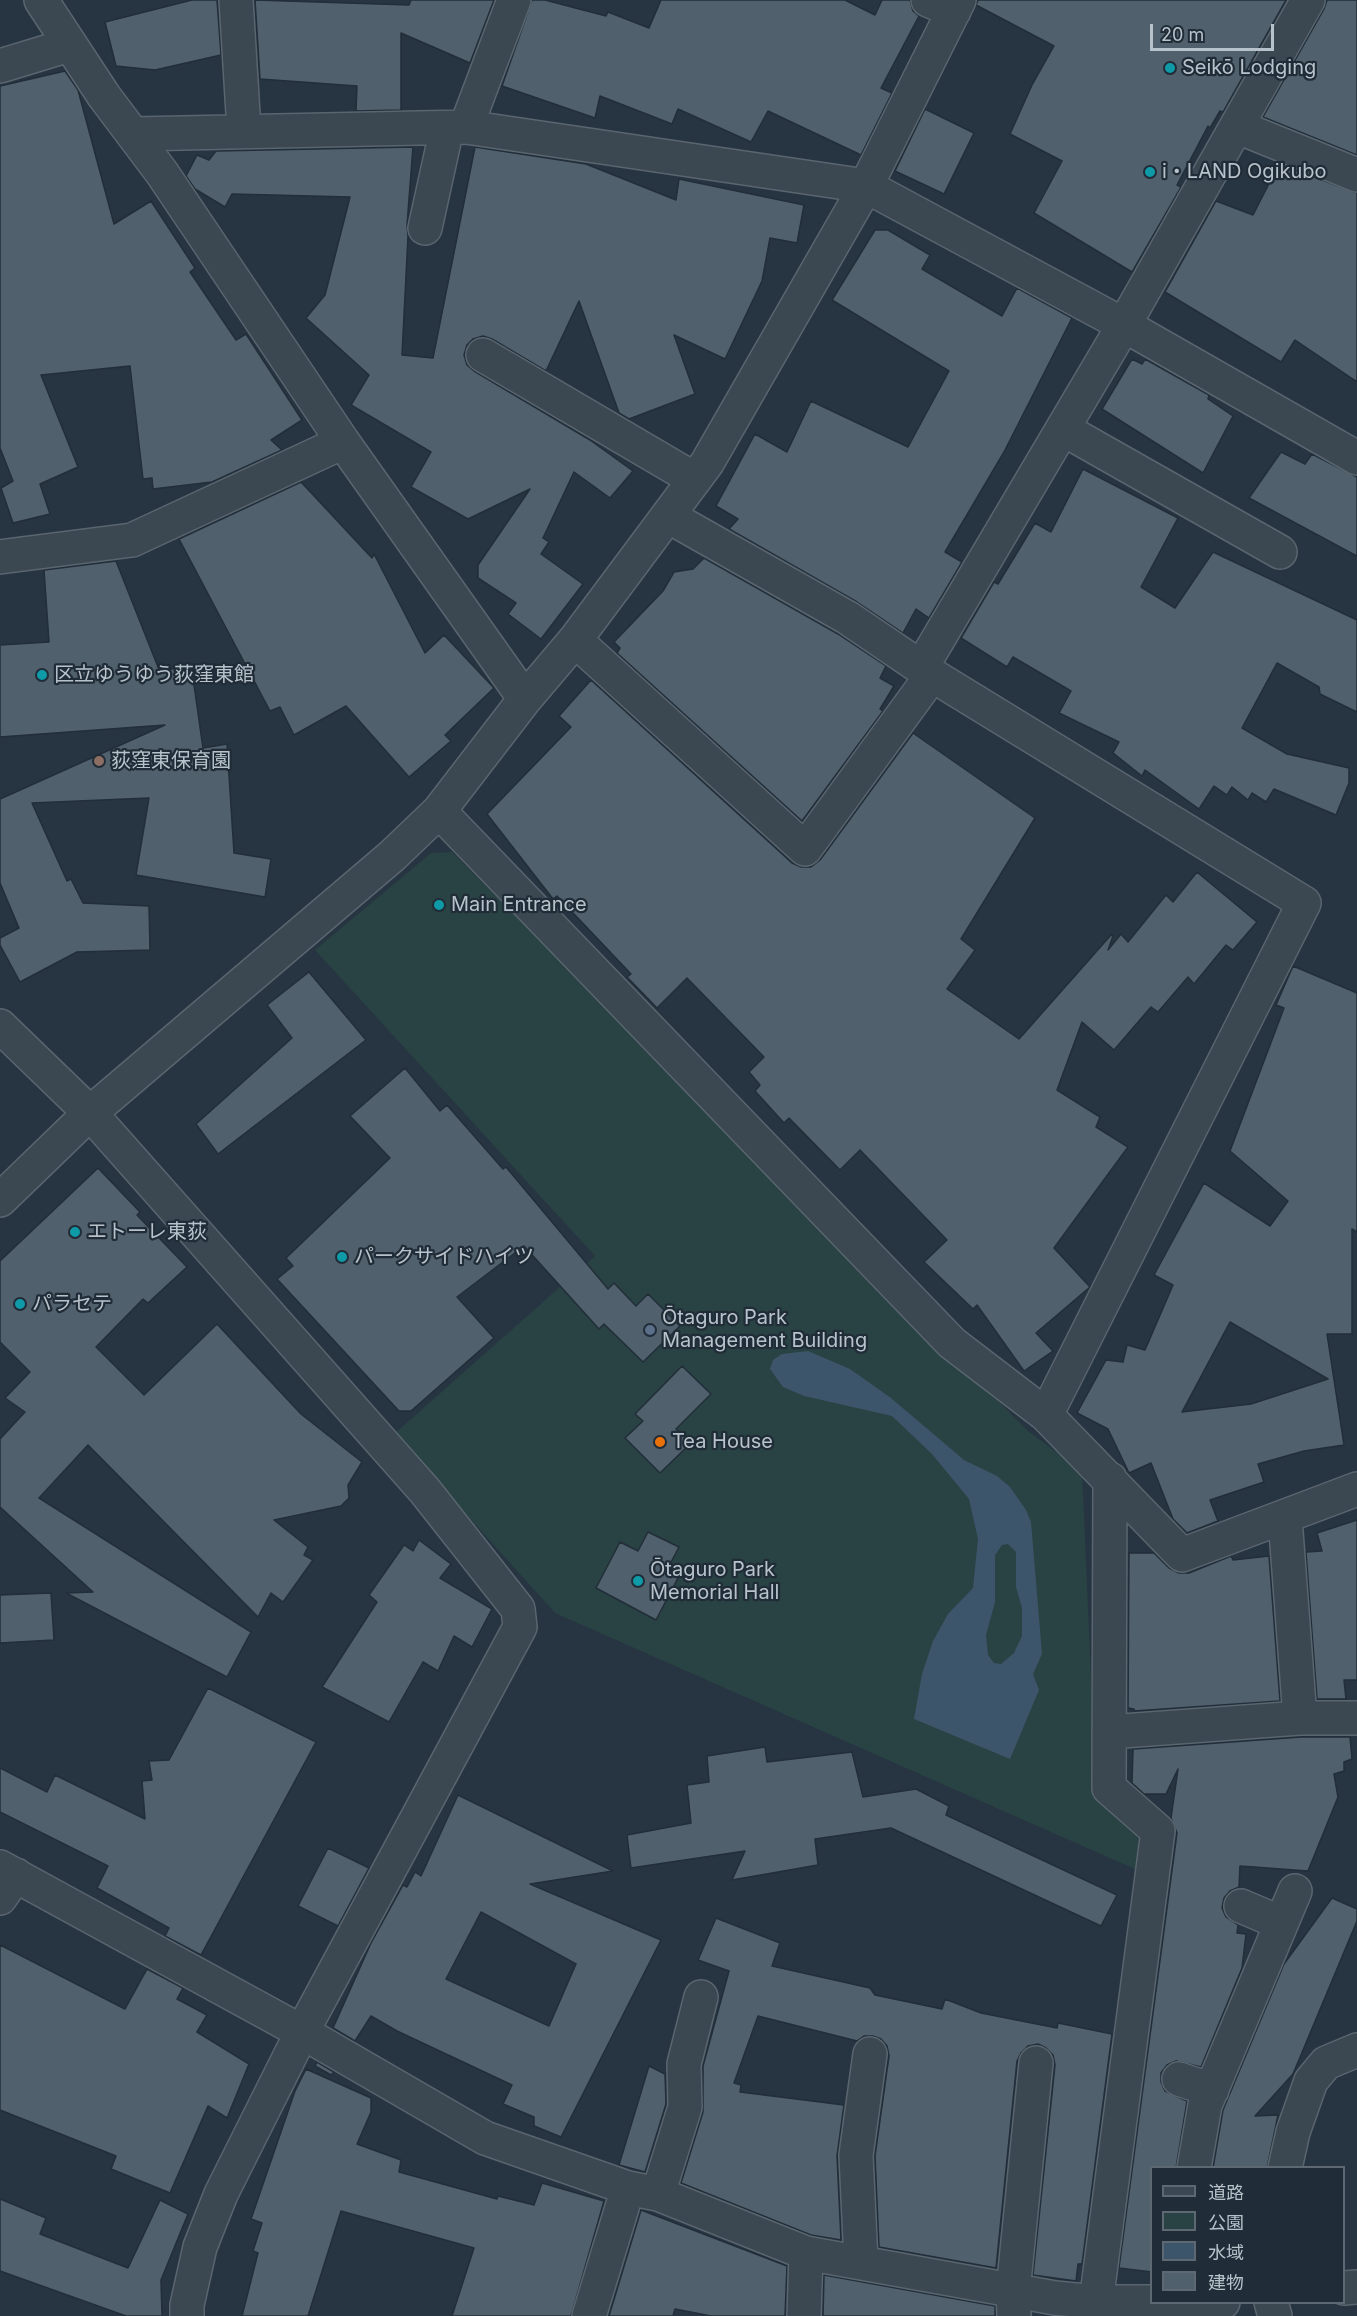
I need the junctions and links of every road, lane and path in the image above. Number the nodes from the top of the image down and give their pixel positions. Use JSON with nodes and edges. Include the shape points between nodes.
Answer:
{"nodes":[{"id":1,"x":41,"y":0,"type":"edge"},
{"id":2,"x":236,"y":0,"type":"edge"},
{"id":3,"x":514,"y":0,"type":"edge"},
{"id":4,"x":1308,"y":0,"type":"edge"},
{"id":5,"x":947,"y":4,"type":"edge"},
{"id":6,"x":69,"y":45,"type":"junction"},
{"id":7,"x":0,"y":66,"type":"edge"},
{"id":8,"x":456,"y":127,"type":"junction"},
{"id":9,"x":1238,"y":127,"type":"junction"},
{"id":10,"x":244,"y":130,"type":"junction"},
{"id":11,"x":135,"y":134,"type":"junction"},
{"id":12,"x":1357,"y":175,"type":"edge"},
{"id":13,"x":867,"y":186,"type":"junction"},
{"id":14,"x":425,"y":228,"type":"dead end"},
{"id":15,"x":1124,"y":325,"type":"junction"},
{"id":16,"x":483,"y":355,"type":"dead end"},
{"id":17,"x":1063,"y":429,"type":"junction"},
{"id":18,"x":343,"y":442,"type":"junction"},
{"id":19,"x":1357,"y":458,"type":"edge"},
{"id":20,"x":694,"y":479,"type":"junction"},
{"id":21,"x":668,"y":516,"type":"junction"},
{"id":22,"x":1280,"y":552,"type":"dead end"},
{"id":23,"x":1,"y":554,"type":"edge"},
{"id":24,"x":575,"y":640,"type":"junction"},
{"id":25,"x":926,"y":671,"type":"junction"},
{"id":26,"x":525,"y":699,"type":"junction"},
{"id":27,"x":439,"y":811,"type":"junction"},
{"id":28,"x":0,"y":1026,"type":"edge"},
{"id":29,"x":90,"y":1113,"type":"junction"},
{"id":30,"x":0,"y":1200,"type":"edge"},
{"id":31,"x":1046,"y":1415,"type":"junction"},
{"id":32,"x":1110,"y":1479,"type":"junction"},
{"id":33,"x":1357,"y":1489,"type":"edge"},
{"id":34,"x":1285,"y":1518,"type":"junction"},
{"id":35,"x":1300,"y":1718,"type":"junction"},
{"id":36,"x":1357,"y":1718,"type":"edge"},
{"id":37,"x":1109,"y":1732,"type":"junction"},
{"id":38,"x":5,"y":1880,"type":"edge"},
{"id":39,"x":1295,"y":1891,"type":"dead end"},
{"id":40,"x":1241,"y":1906,"type":"dead end"},
{"id":41,"x":1281,"y":1923,"type":"junction"},
{"id":42,"x":701,"y":1997,"type":"dead end"},
{"id":43,"x":302,"y":2032,"type":"junction"},
{"id":44,"x":1357,"y":2050,"type":"edge"},
{"id":45,"x":870,"y":2054,"type":"dead end"},
{"id":46,"x":1036,"y":2063,"type":"dead end"},
{"id":47,"x":1179,"y":2079,"type":"dead end"},
{"id":48,"x":1212,"y":2090,"type":"junction"},
{"id":49,"x":1194,"y":2166,"type":"edge"},
{"id":50,"x":1286,"y":2166,"type":"edge"},
{"id":51,"x":643,"y":2191,"type":"junction"},
{"id":52,"x":806,"y":2253,"type":"junction"},
{"id":53,"x":861,"y":2262,"type":"junction"},
{"id":54,"x":1013,"y":2303,"type":"edge"},
{"id":55,"x":1158,"y":2304,"type":"edge"},
{"id":56,"x":1100,"y":2309,"type":"edge"},
{"id":57,"x":187,"y":2316,"type":"edge"},
{"id":58,"x":588,"y":2316,"type":"edge"},
{"id":59,"x":804,"y":2316,"type":"edge"}],
"edges":[{"from":1,"to":6,"type":"street"},
{"from":2,"to":10,"type":"street"},
{"from":3,"to":8,"type":"street"},
{"from":4,"to":9,"type":"street"},
{"from":5,"to":13,"type":"street"},
{"from":6,"to":7,"type":"street"},
{"from":6,"to":11,"type":"street"},
{"from":8,"to":10,"type":"street"},
{"from":8,"to":13,"type":"street"},
{"from":8,"to":14,"type":"street"},
{"from":9,"to":12,"type":"street"},
{"from":9,"to":15,"type":"street"},
{"from":10,"to":11,"type":"street"},
{"from":11,"to":18,"type":"street"},
{"from":13,"to":15,"type":"street"},
{"from":13,"to":20,"type":"street","via":[[707,463]]},
{"from":15,"to":17,"type":"street"},
{"from":15,"to":19,"type":"street"},
{"from":16,"to":20,"type":"street"},
{"from":17,"to":22,"type":"street"},
{"from":17,"to":25,"type":"street"},
{"from":18,"to":23,"type":"street","via":[[132,540]]},
{"from":18,"to":26,"type":"street"},
{"from":20,"to":21,"type":"street"},
{"from":21,"to":24,"type":"street"},
{"from":21,"to":25,"type":"street","via":[[849,618]]},
{"from":24,"to":25,"type":"street","via":[[805,849]]},
{"from":24,"to":26,"type":"street"},
{"from":25,"to":31,"type":"street","via":[[1304,903]]},
{"from":26,"to":27,"type":"street"},
{"from":27,"to":29,"type":"street","via":[[392,856]]},
{"from":27,"to":31,"type":"street","via":[[952,1342]]},
{"from":28,"to":29,"type":"street"},
{"from":29,"to":30,"type":"street"},
{"from":29,"to":43,"type":"street","via":[[425,1491],[518,1609],[520,1627]]},
{"from":31,"to":32,"type":"street"},
{"from":32,"to":34,"type":"street","via":[[1182,1555]]},
{"from":32,"to":37,"type":"street"},
{"from":33,"to":34,"type":"street"},
{"from":34,"to":35,"type":"street"},
{"from":35,"to":36,"type":"street"},
{"from":35,"to":37,"type":"street"},
{"from":37,"to":56,"type":"street","via":[[1109,1788],[1158,1831]]},
{"from":38,"to":43,"type":"street"},
{"from":39,"to":41,"type":"street"},
{"from":40,"to":41,"type":"street"},
{"from":41,"to":48,"type":"street"},
{"from":42,"to":51,"type":"street","via":[[684,2064],[686,2107]]},
{"from":43,"to":51,"type":"street","via":[[485,2138]]},
{"from":43,"to":57,"type":"street","via":[[217,2204],[200,2247]]},
{"from":44,"to":50,"type":"street","via":[[1326,2063],[1311,2080]]},
{"from":45,"to":53,"type":"street","via":[[856,2155]]},
{"from":46,"to":54,"type":"street"},
{"from":47,"to":48,"type":"street"},
{"from":48,"to":49,"type":"street","via":[[1205,2105]]},
{"from":51,"to":52,"type":"street"},
{"from":51,"to":58,"type":"street"},
{"from":52,"to":53,"type":"street"},
{"from":52,"to":59,"type":"street"},
{"from":53,"to":54,"type":"street"},
{"from":54,"to":56,"type":"street"},
{"from":55,"to":56,"type":"street"}]}
